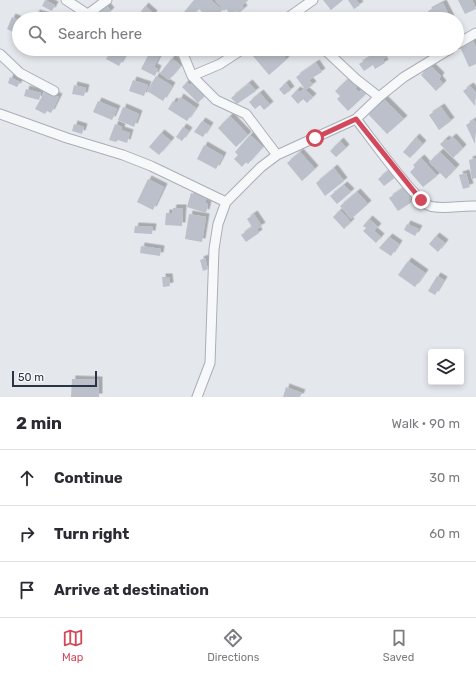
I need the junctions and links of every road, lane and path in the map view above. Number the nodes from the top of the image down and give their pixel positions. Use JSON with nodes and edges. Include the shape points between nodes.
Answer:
{"nodes":[{"id":1,"x":66,"y":0,"type":"edge"},
{"id":2,"x":107,"y":0,"type":"edge"},
{"id":3,"x":313,"y":0,"type":"edge"},
{"id":4,"x":302,"y":3,"type":"edge"},
{"id":5,"x":86,"y":12,"type":"edge"},
{"id":6,"x":96,"y":12,"type":"edge"},
{"id":7,"x":295,"y":12,"type":"edge"},
{"id":8,"x":476,"y":33,"type":"edge"},
{"id":9,"x":464,"y":40,"type":"edge"},
{"id":10,"x":0,"y":54,"type":"edge"},
{"id":11,"x":184,"y":56,"type":"edge"},
{"id":12,"x":232,"y":56,"type":"edge"},
{"id":13,"x":331,"y":56,"type":"edge"},
{"id":14,"x":438,"y":56,"type":"edge"},
{"id":15,"x":192,"y":76,"type":"junction"},
{"id":16,"x":54,"y":91,"type":"dead end"},
{"id":17,"x":379,"y":97,"type":"junction"},
{"id":18,"x":0,"y":114,"type":"edge"},
{"id":19,"x":356,"y":119,"type":"junction"},
{"id":20,"x":277,"y":155,"type":"junction"},
{"id":21,"x":226,"y":202,"type":"junction"},
{"id":22,"x":476,"y":206,"type":"edge"},
{"id":23,"x":197,"y":397,"type":"edge"}],
"edges":[{"from":1,"to":5,"type":"street"},
{"from":2,"to":6,"type":"street"},
{"from":3,"to":4,"type":"street"},
{"from":4,"to":7,"type":"street"},
{"from":8,"to":9,"type":"street"},
{"from":10,"to":16,"type":"street","via":[[20,73]]},
{"from":11,"to":15,"type":"street"},
{"from":12,"to":15,"type":"street"},
{"from":13,"to":17,"type":"street"},
{"from":14,"to":17,"type":"street","via":[[404,77]]},
{"from":15,"to":20,"type":"street","via":[[216,100],[246,114]]},
{"from":17,"to":19,"type":"street"},
{"from":18,"to":21,"type":"street","via":[[151,166]]},
{"from":19,"to":20,"type":"street"},
{"from":19,"to":22,"type":"street","via":[[390,164],[428,206]]},
{"from":20,"to":21,"type":"street","via":[[261,167]]},
{"from":21,"to":23,"type":"street","via":[[218,224],[214,249],[210,363]]}]}
